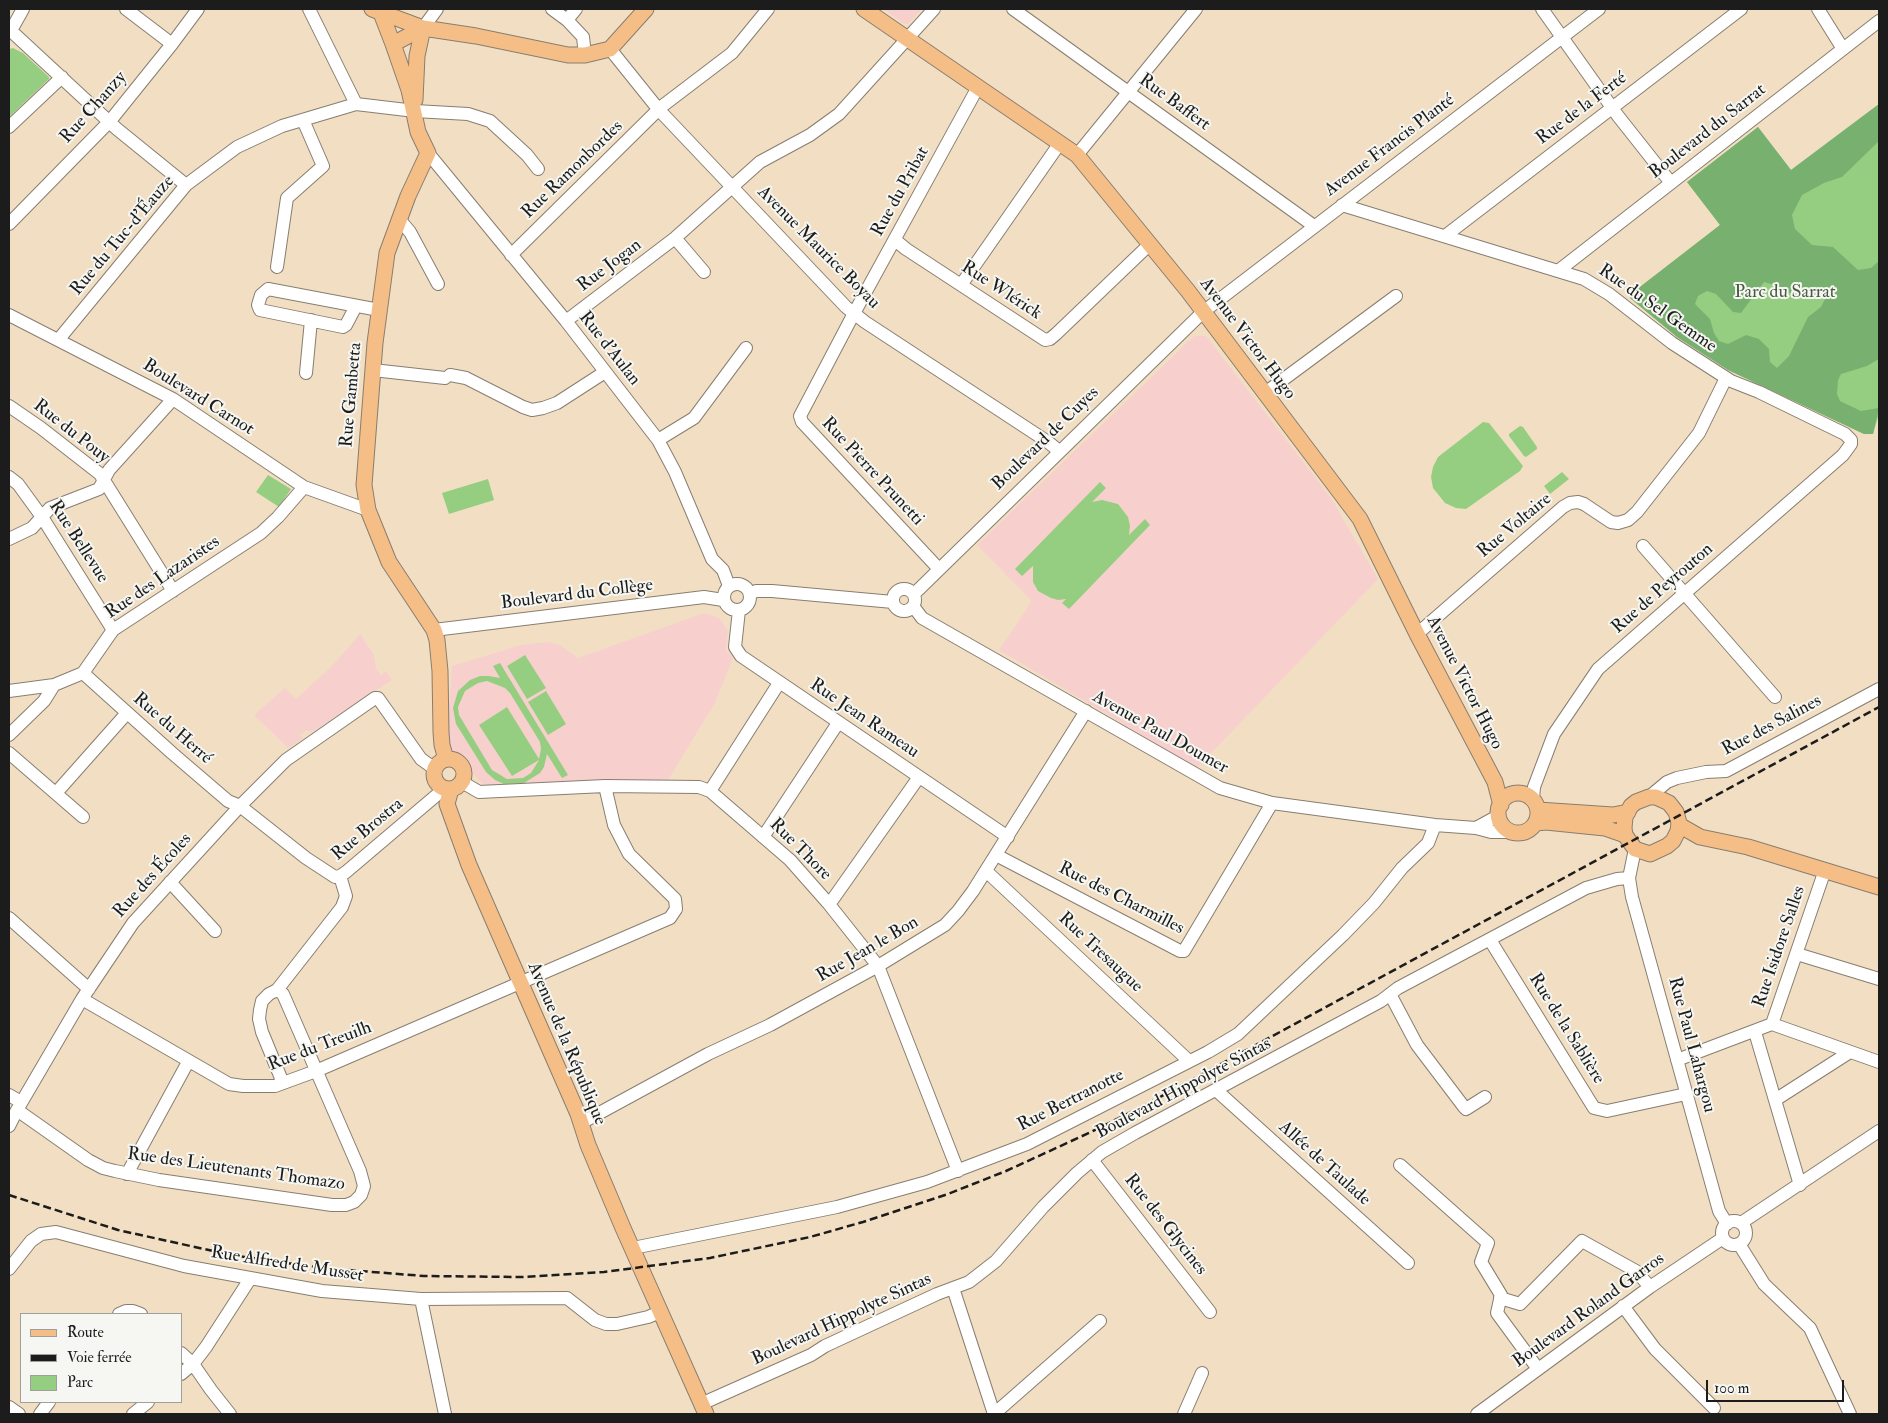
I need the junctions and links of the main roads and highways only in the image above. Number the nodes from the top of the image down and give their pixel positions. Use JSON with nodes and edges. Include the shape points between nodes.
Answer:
{"nodes":[{"id":1,"x":646,"y":9,"type":"edge"},
{"id":2,"x":864,"y":9,"type":"edge"},
{"id":3,"x":376,"y":11,"type":"edge"},
{"id":4,"x":422,"y":28,"type":"junction"},
{"id":5,"x":393,"y":44,"type":"junction"},
{"id":6,"x":415,"y":111,"type":"junction"},
{"id":7,"x":441,"y":764,"type":"junction"},
{"id":8,"x":1495,"y":782,"type":"junction"},
{"id":9,"x":452,"y":786,"type":"junction"},
{"id":10,"x":1530,"y":801,"type":"junction"},
{"id":11,"x":1499,"y":811,"type":"junction"},
{"id":12,"x":1628,"y":812,"type":"junction"},
{"id":13,"x":1679,"y":825,"type":"junction"},
{"id":14,"x":1626,"y":835,"type":"junction"},
{"id":15,"x":1700,"y":837,"type":"junction"},
{"id":16,"x":1673,"y":841,"type":"junction"},
{"id":17,"x":1879,"y":887,"type":"edge"},
{"id":18,"x":703,"y":1409,"type":"edge"}],
"edges":[{"from":1,"to":4,"type":"main road","via":[[610,49],[585,55],[568,55]]},
{"from":2,"to":8,"type":"main road","name":"Avenue Victor Hugo","via":[[1077,155],[1150,244],[1360,519]]},
{"from":3,"to":4,"type":"main road"},
{"from":3,"to":5,"type":"main road"},
{"from":4,"to":5,"type":"main road"},
{"from":4,"to":6,"type":"main road"},
{"from":5,"to":6,"type":"main road"},
{"from":6,"to":7,"type":"main road","name":"Rue Gambetta","via":[[418,132],[428,153],[388,253],[379,310],[364,485],[368,510],[389,562],[434,630],[439,655]]},
{"from":7,"to":9,"type":"main road","via":[[434,774],[437,783]]},
{"from":7,"to":9,"type":"main road","via":[[456,760],[463,767],[464,772]]},
{"from":8,"to":10,"type":"main road","name":"Avenue Victor Hugo"},
{"from":8,"to":11,"type":"main road","name":"Avenue Victor Hugo"},
{"from":9,"to":18,"type":"main road","name":"Avenue de la République","via":[[447,804],[492,920]]},
{"from":10,"to":11,"type":"main road","via":[[1505,798]]},
{"from":10,"to":11,"type":"main road","via":[[1526,832],[1512,832],[1501,824]]},
{"from":10,"to":12,"type":"main road","name":"Avenue Victor Hugo","via":[[1613,815]]},
{"from":10,"to":14,"type":"main road","via":[[1546,822],[1605,828]]},
{"from":12,"to":13,"type":"main road","via":[[1636,802],[1648,797],[1663,799],[1676,812]]},
{"from":12,"to":14,"type":"main road","via":[[1624,822]]},
{"from":13,"to":15,"type":"main road"},
{"from":13,"to":16,"type":"main road"},
{"from":14,"to":16,"type":"main road","via":[[1643,851],[1667,846]]},
{"from":15,"to":16,"type":"main road"},
{"from":15,"to":17,"type":"main road","via":[[1748,847]]}]}
